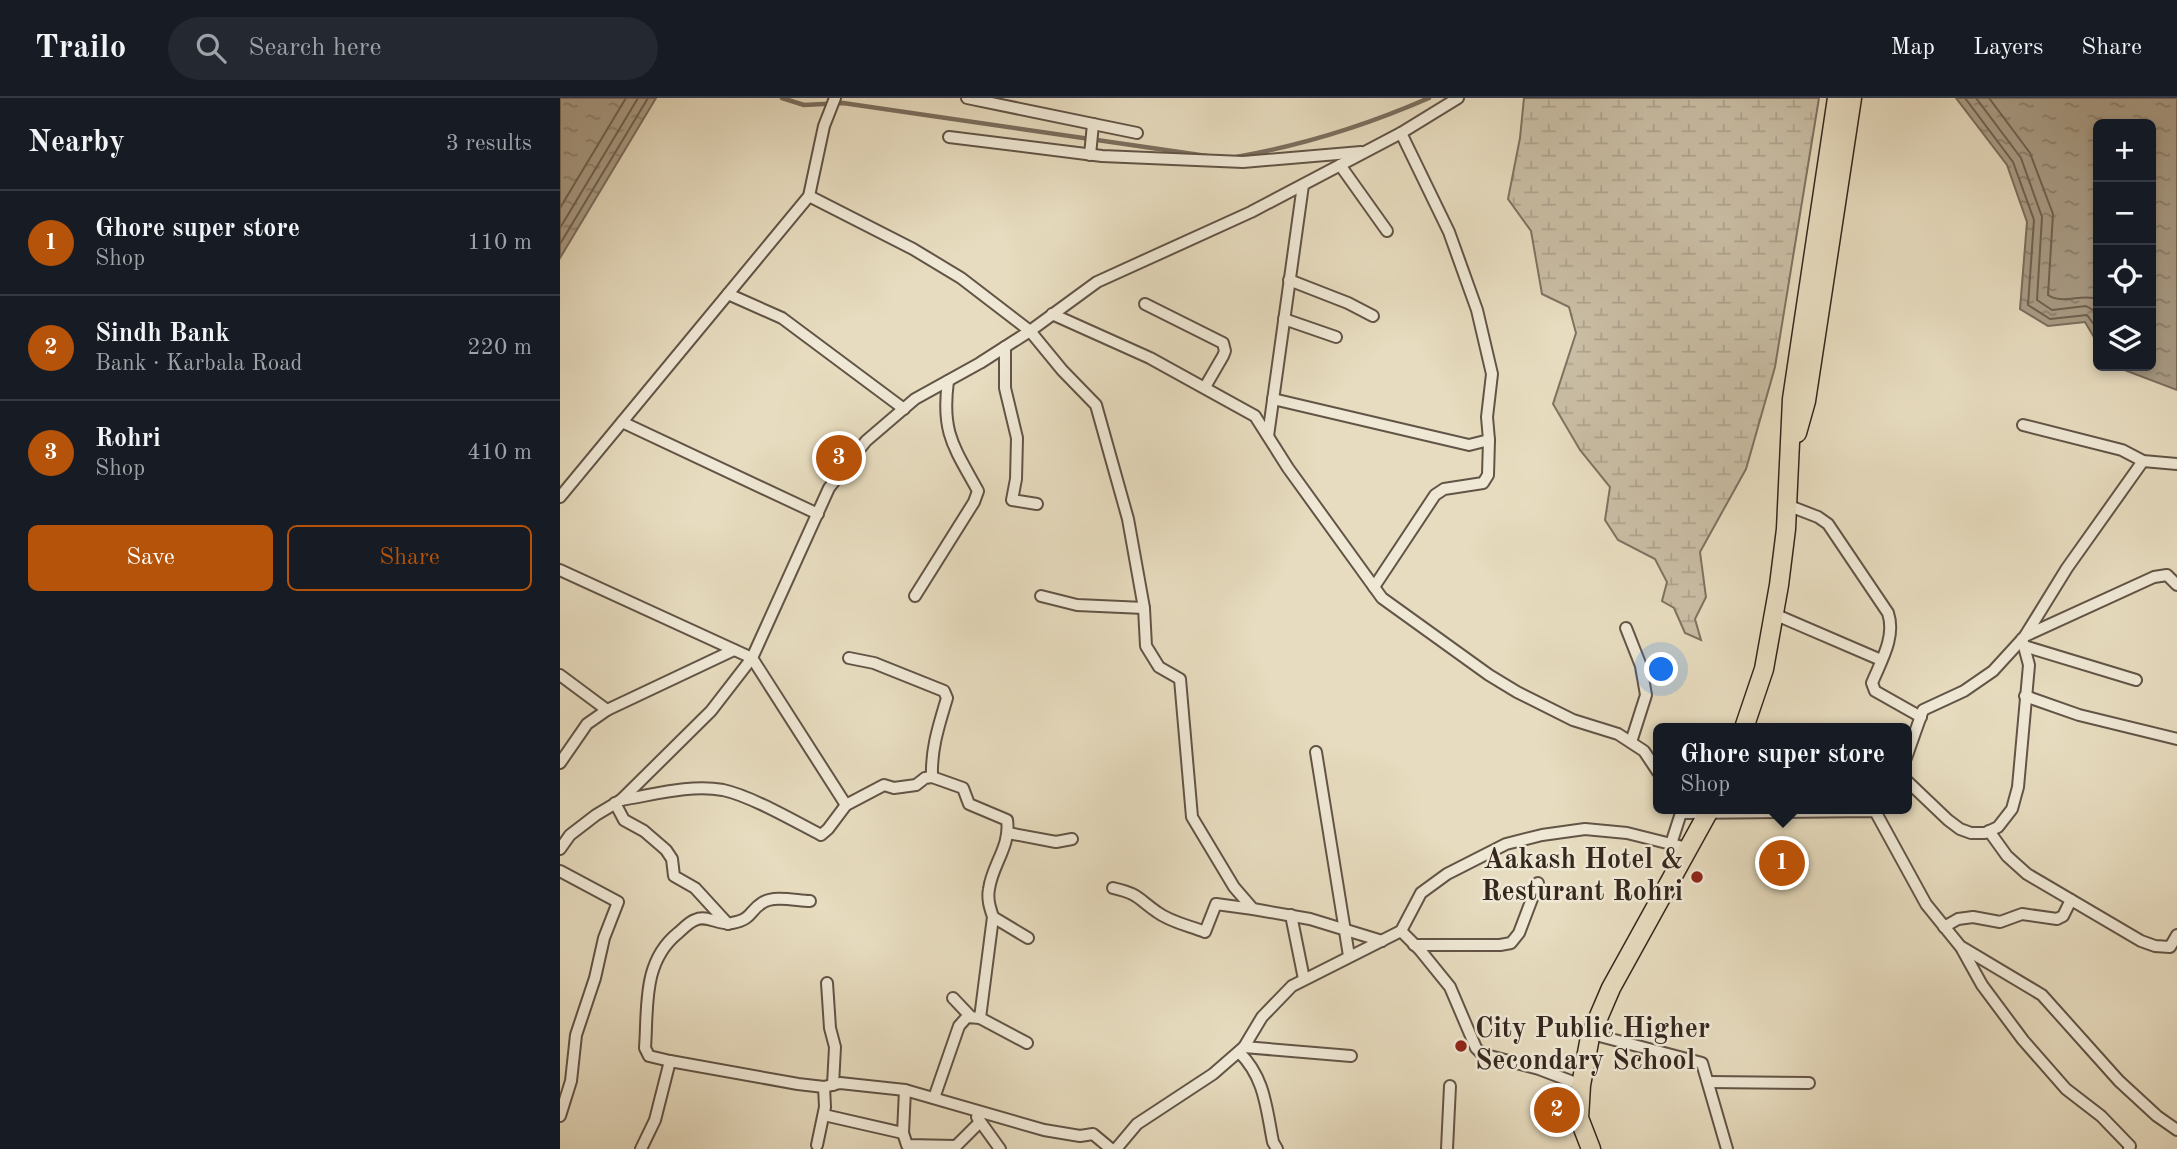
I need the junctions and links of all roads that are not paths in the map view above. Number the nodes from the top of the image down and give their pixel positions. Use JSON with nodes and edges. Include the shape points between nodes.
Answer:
{"nodes":[{"id":1,"x":835,"y":98,"type":"edge"},
{"id":2,"x":967,"y":98,"type":"edge"},
{"id":3,"x":1458,"y":98,"type":"edge"},
{"id":4,"x":1837,"y":98,"type":"edge"},
{"id":5,"x":1852,"y":98,"type":"edge"},
{"id":6,"x":1093,"y":127,"type":"junction"},
{"id":7,"x":1138,"y":133,"type":"dead end"},
{"id":8,"x":1401,"y":134,"type":"junction"},
{"id":9,"x":949,"y":137,"type":"dead end"},
{"id":10,"x":1091,"y":151,"type":"junction"},
{"id":11,"x":1366,"y":152,"type":"junction"},
{"id":12,"x":1340,"y":165,"type":"junction"},
{"id":13,"x":1303,"y":185,"type":"junction"},
{"id":14,"x":809,"y":196,"type":"junction"},
{"id":15,"x":1387,"y":231,"type":"dead end"},
{"id":16,"x":1290,"y":280,"type":"junction"},
{"id":17,"x":728,"y":294,"type":"junction"},
{"id":18,"x":1145,"y":304,"type":"dead end"},
{"id":19,"x":1052,"y":314,"type":"junction"},
{"id":20,"x":1373,"y":316,"type":"dead end"},
{"id":21,"x":1284,"y":319,"type":"junction"},
{"id":22,"x":1030,"y":331,"type":"junction"},
{"id":23,"x":1336,"y":337,"type":"dead end"},
{"id":24,"x":1005,"y":347,"type":"junction"},
{"id":25,"x":948,"y":381,"type":"junction"},
{"id":26,"x":1205,"y":387,"type":"junction"},
{"id":27,"x":1273,"y":399,"type":"junction"},
{"id":28,"x":904,"y":409,"type":"junction"},
{"id":29,"x":622,"y":422,"type":"junction"},
{"id":30,"x":2023,"y":425,"type":"dead end"},
{"id":31,"x":1268,"y":436,"type":"junction"},
{"id":32,"x":1489,"y":440,"type":"junction"},
{"id":33,"x":2143,"y":461,"type":"junction"},
{"id":34,"x":1789,"y":463,"type":"junction"},
{"id":35,"x":2177,"y":464,"type":"edge"},
{"id":36,"x":560,"y":497,"type":"edge"},
{"id":37,"x":1037,"y":504,"type":"dead end"},
{"id":38,"x":1787,"y":505,"type":"junction"},
{"id":39,"x":818,"y":514,"type":"junction"},
{"id":40,"x":560,"y":570,"type":"edge"},
{"id":41,"x":2177,"y":585,"type":"edge"},
{"id":42,"x":1374,"y":587,"type":"junction"},
{"id":43,"x":915,"y":596,"type":"dead end"},
{"id":44,"x":1041,"y":596,"type":"dead end"},
{"id":45,"x":1144,"y":608,"type":"junction"},
{"id":46,"x":1774,"y":614,"type":"junction"},
{"id":47,"x":1626,"y":628,"type":"dead end"},
{"id":48,"x":2024,"y":640,"type":"junction"},
{"id":49,"x":734,"y":650,"type":"junction"},
{"id":50,"x":752,"y":658,"type":"junction"},
{"id":51,"x":849,"y":658,"type":"dead end"},
{"id":52,"x":1881,"y":660,"type":"junction"},
{"id":53,"x":560,"y":675,"type":"edge"},
{"id":54,"x":2136,"y":680,"type":"dead end"},
{"id":55,"x":2025,"y":696,"type":"junction"},
{"id":56,"x":607,"y":709,"type":"junction"},
{"id":57,"x":1921,"y":717,"type":"junction"},
{"id":58,"x":1746,"y":723,"type":"edge"},
{"id":59,"x":2177,"y":740,"type":"edge"},
{"id":60,"x":1631,"y":742,"type":"junction"},
{"id":61,"x":1912,"y":742,"type":"edge"},
{"id":62,"x":1316,"y":752,"type":"dead end"},
{"id":63,"x":560,"y":763,"type":"edge"},
{"id":64,"x":1653,"y":764,"type":"edge"},
{"id":65,"x":933,"y":777,"type":"junction"},
{"id":66,"x":1912,"y":786,"type":"edge"},
{"id":67,"x":618,"y":802,"type":"junction"},
{"id":68,"x":846,"y":805,"type":"junction"},
{"id":69,"x":1680,"y":814,"type":"edge"},
{"id":70,"x":1707,"y":814,"type":"edge"},
{"id":71,"x":1877,"y":814,"type":"edge"},
{"id":72,"x":1989,"y":831,"type":"junction"},
{"id":73,"x":1008,"y":833,"type":"junction"},
{"id":74,"x":1072,"y":839,"type":"dead end"},
{"id":75,"x":1679,"y":846,"type":"junction"},
{"id":76,"x":560,"y":849,"type":"edge"},
{"id":77,"x":560,"y":871,"type":"edge"},
{"id":78,"x":1538,"y":883,"type":"dead end"},
{"id":79,"x":1113,"y":888,"type":"dead end"},
{"id":80,"x":2071,"y":900,"type":"junction"},
{"id":81,"x":810,"y":901,"type":"dead end"},
{"id":82,"x":1253,"y":909,"type":"junction"},
{"id":83,"x":1291,"y":915,"type":"junction"},
{"id":84,"x":992,"y":917,"type":"junction"},
{"id":85,"x":728,"y":924,"type":"junction"},
{"id":86,"x":1944,"y":927,"type":"junction"},
{"id":87,"x":1347,"y":930,"type":"junction"},
{"id":88,"x":1401,"y":931,"type":"junction"},
{"id":89,"x":1028,"y":938,"type":"dead end"},
{"id":90,"x":2176,"y":940,"type":"edge"},
{"id":91,"x":1382,"y":941,"type":"junction"},
{"id":92,"x":1414,"y":945,"type":"junction"},
{"id":93,"x":1961,"y":946,"type":"junction"},
{"id":94,"x":1349,"y":956,"type":"junction"},
{"id":95,"x":1304,"y":979,"type":"junction"},
{"id":96,"x":827,"y":983,"type":"dead end"},
{"id":97,"x":953,"y":998,"type":"dead end"},
{"id":98,"x":975,"y":1018,"type":"junction"},
{"id":99,"x":1592,"y":1034,"type":"junction"},
{"id":100,"x":1027,"y":1043,"type":"dead end"},
{"id":101,"x":1242,"y":1050,"type":"junction"},
{"id":102,"x":1351,"y":1056,"type":"dead end"},
{"id":103,"x":670,"y":1061,"type":"junction"},
{"id":104,"x":1708,"y":1082,"type":"junction"},
{"id":105,"x":1809,"y":1083,"type":"dead end"},
{"id":106,"x":828,"y":1086,"type":"junction"},
{"id":107,"x":1450,"y":1086,"type":"dead end"},
{"id":108,"x":1581,"y":1086,"type":"junction"},
{"id":109,"x":905,"y":1090,"type":"junction"},
{"id":110,"x":934,"y":1098,"type":"junction"},
{"id":111,"x":972,"y":1109,"type":"junction"},
{"id":112,"x":824,"y":1115,"type":"junction"},
{"id":113,"x":560,"y":1116,"type":"edge"},
{"id":114,"x":980,"y":1122,"type":"junction"},
{"id":115,"x":2177,"y":1130,"type":"edge"},
{"id":116,"x":903,"y":1133,"type":"junction"},
{"id":117,"x":817,"y":1144,"type":"dead end"},
{"id":118,"x":640,"y":1149,"type":"edge"},
{"id":119,"x":1000,"y":1149,"type":"edge"},
{"id":120,"x":1114,"y":1149,"type":"edge"},
{"id":121,"x":1277,"y":1149,"type":"edge"},
{"id":122,"x":1447,"y":1149,"type":"edge"},
{"id":123,"x":1591,"y":1149,"type":"edge"},
{"id":124,"x":1727,"y":1149,"type":"edge"},
{"id":125,"x":2129,"y":1149,"type":"edge"}],
"edges":[{"from":1,"to":14,"type":"street"},
{"from":2,"to":6,"type":"street"},
{"from":3,"to":8,"type":"street"},
{"from":4,"to":34,"type":"main road","via":[[1792,399]]},
{"from":5,"to":34,"type":"main road","via":[[1806,401]]},
{"from":6,"to":7,"type":"street"},
{"from":6,"to":10,"type":"street"},
{"from":8,"to":11,"type":"street"},
{"from":8,"to":32,"type":"street","via":[[1449,232],[1477,310],[1493,374]]},
{"from":9,"to":10,"type":"street"},
{"from":10,"to":11,"type":"street","via":[[1243,162]]},
{"from":11,"to":12,"type":"street"},
{"from":12,"to":13,"type":"street"},
{"from":12,"to":15,"type":"street"},
{"from":13,"to":16,"type":"street"},
{"from":13,"to":19,"type":"street","via":[[1097,282]]},
{"from":14,"to":17,"type":"street"},
{"from":14,"to":22,"type":"street","via":[[961,278]]},
{"from":16,"to":20,"type":"street"},
{"from":16,"to":21,"type":"street"},
{"from":17,"to":28,"type":"street","via":[[782,318]]},
{"from":17,"to":29,"type":"street"},
{"from":18,"to":26,"type":"street","via":[[1223,343],[1223,356]]},
{"from":19,"to":22,"type":"street"},
{"from":19,"to":26,"type":"street"},
{"from":21,"to":23,"type":"street"},
{"from":21,"to":27,"type":"street"},
{"from":22,"to":24,"type":"street"},
{"from":22,"to":45,"type":"street","via":[[1096,405],[1128,519]]},
{"from":24,"to":25,"type":"street"},
{"from":24,"to":37,"type":"street","via":[[1005,388],[1017,438],[1012,500]]},
{"from":25,"to":28,"type":"street"},
{"from":25,"to":43,"type":"street","via":[[948,432],[978,491]]},
{"from":26,"to":31,"type":"street","via":[[1255,416]]},
{"from":27,"to":31,"type":"street"},
{"from":27,"to":32,"type":"street","via":[[1469,445]]},
{"from":28,"to":39,"type":"street","via":[[866,441],[829,488]]},
{"from":29,"to":36,"type":"street"},
{"from":29,"to":39,"type":"street"},
{"from":30,"to":33,"type":"street","via":[[2122,450]]},
{"from":31,"to":42,"type":"street"},
{"from":32,"to":42,"type":"street","via":[[1488,475],[1483,482],[1435,495]]},
{"from":33,"to":35,"type":"street"},
{"from":33,"to":48,"type":"street","via":[[2067,568]]},
{"from":34,"to":38,"type":"main road"},
{"from":38,"to":46,"type":"main road"},
{"from":38,"to":52,"type":"street","via":[[1828,524],[1888,613],[1893,626]]},
{"from":39,"to":50,"type":"street"},
{"from":40,"to":49,"type":"street"},
{"from":41,"to":48,"type":"street","via":[[2167,575],[2154,577]]},
{"from":42,"to":60,"type":"street","via":[[1382,598],[1489,675],[1573,720]]},
{"from":44,"to":45,"type":"street","via":[[1077,605]]},
{"from":45,"to":82,"type":"street","via":[[1146,646],[1159,667],[1180,679],[1192,817],[1234,887]]},
{"from":46,"to":52,"type":"street"},
{"from":46,"to":58,"type":"main road"},
{"from":47,"to":60,"type":"street","via":[[1641,666],[1646,695]]},
{"from":48,"to":54,"type":"street"},
{"from":48,"to":55,"type":"street","via":[[2029,665]]},
{"from":48,"to":57,"type":"street","via":[[1993,671],[1965,691],[1923,710]]},
{"from":49,"to":50,"type":"street"},
{"from":49,"to":56,"type":"street"},
{"from":50,"to":67,"type":"street","via":[[711,711]]},
{"from":50,"to":68,"type":"street"},
{"from":51,"to":65,"type":"street","via":[[944,691],[947,698],[935,736]]},
{"from":52,"to":57,"type":"street","via":[[1872,683],[1875,691]]},
{"from":53,"to":56,"type":"street"},
{"from":55,"to":59,"type":"street"},
{"from":55,"to":72,"type":"street","via":[[2018,787],[2012,809]]},
{"from":56,"to":63,"type":"street","via":[[587,724]]},
{"from":57,"to":61,"type":"street"},
{"from":60,"to":64,"type":"street"},
{"from":62,"to":87,"type":"street"},
{"from":65,"to":68,"type":"street","via":[[916,785],[884,785]]},
{"from":65,"to":73,"type":"street","via":[[963,788],[970,804],[1007,820]]},
{"from":66,"to":72,"type":"street","via":[[1961,829]]},
{"from":67,"to":68,"type":"street","via":[[700,788],[724,790],[821,835]]},
{"from":67,"to":76,"type":"street","via":[[570,835]]},
{"from":67,"to":85,"type":"street","via":[[624,820],[666,850],[674,876],[695,888]]},
{"from":69,"to":75,"type":"street"},
{"from":70,"to":75,"type":"main road"},
{"from":71,"to":86,"type":"street","via":[[1926,904]]},
{"from":72,"to":80,"type":"street","via":[[2027,874]]},
{"from":73,"to":74,"type":"street","via":[[1056,842]]},
{"from":73,"to":84,"type":"street","via":[[989,888]]},
{"from":75,"to":88,"type":"street","via":[[1627,833],[1585,829],[1506,844],[1420,893]]},
{"from":75,"to":99,"type":"main road"},
{"from":77,"to":113,"type":"street","via":[[618,902],[576,1035],[571,1081]]},
{"from":78,"to":92,"type":"street","via":[[1511,943]]},
{"from":79,"to":82,"type":"street","via":[[1130,892],[1159,914],[1205,932],[1216,904]]},
{"from":80,"to":86,"type":"street","via":[[2057,919],[2022,914],[2000,922],[1973,916]]},
{"from":80,"to":90,"type":"street","via":[[2141,941],[2170,947]]},
{"from":81,"to":85,"type":"street","via":[[771,900]]},
{"from":82,"to":83,"type":"street"},
{"from":83,"to":87,"type":"street"},
{"from":83,"to":95,"type":"street"},
{"from":84,"to":89,"type":"street"},
{"from":84,"to":98,"type":"street"},
{"from":85,"to":103,"type":"street","via":[[694,920],[664,944],[656,961],[649,982],[645,1048],[649,1056]]},
{"from":86,"to":93,"type":"street"},
{"from":87,"to":91,"type":"street"},
{"from":87,"to":94,"type":"street"},
{"from":88,"to":91,"type":"street"},
{"from":88,"to":92,"type":"street"},
{"from":91,"to":94,"type":"street"},
{"from":92,"to":108,"type":"street","via":[[1450,986],[1482,1055],[1539,1069]]},
{"from":93,"to":115,"type":"street","via":[[2042,995],[2119,1081]]},
{"from":93,"to":125,"type":"street","via":[[1982,985],[2023,1040]]},
{"from":94,"to":95,"type":"street"},
{"from":95,"to":101,"type":"street","via":[[1262,1017]]},
{"from":96,"to":106,"type":"street","via":[[835,1047]]},
{"from":97,"to":98,"type":"street"},
{"from":98,"to":100,"type":"street"},
{"from":98,"to":110,"type":"street","via":[[963,1019],[959,1026]]},
{"from":99,"to":104,"type":"street","via":[[1695,1059],[1702,1063]]},
{"from":99,"to":108,"type":"main road"},
{"from":101,"to":102,"type":"street"},
{"from":101,"to":120,"type":"street","via":[[1137,1124]]},
{"from":101,"to":121,"type":"street","via":[[1258,1077]]},
{"from":103,"to":106,"type":"street"},
{"from":103,"to":118,"type":"street","via":[[654,1120]]},
{"from":104,"to":105,"type":"street"},
{"from":104,"to":124,"type":"street"},
{"from":106,"to":109,"type":"street","via":[[839,1083]]},
{"from":106,"to":112,"type":"street"},
{"from":107,"to":122,"type":"street"},
{"from":108,"to":123,"type":"main road","via":[[1579,1118]]},
{"from":109,"to":110,"type":"street"},
{"from":109,"to":116,"type":"street"},
{"from":110,"to":111,"type":"street"},
{"from":111,"to":114,"type":"street"},
{"from":111,"to":120,"type":"street","via":[[1044,1130],[1093,1134]]},
{"from":112,"to":116,"type":"street"},
{"from":112,"to":117,"type":"street"},
{"from":114,"to":116,"type":"street","via":[[956,1146],[907,1145]]},
{"from":114,"to":119,"type":"street"}]}
